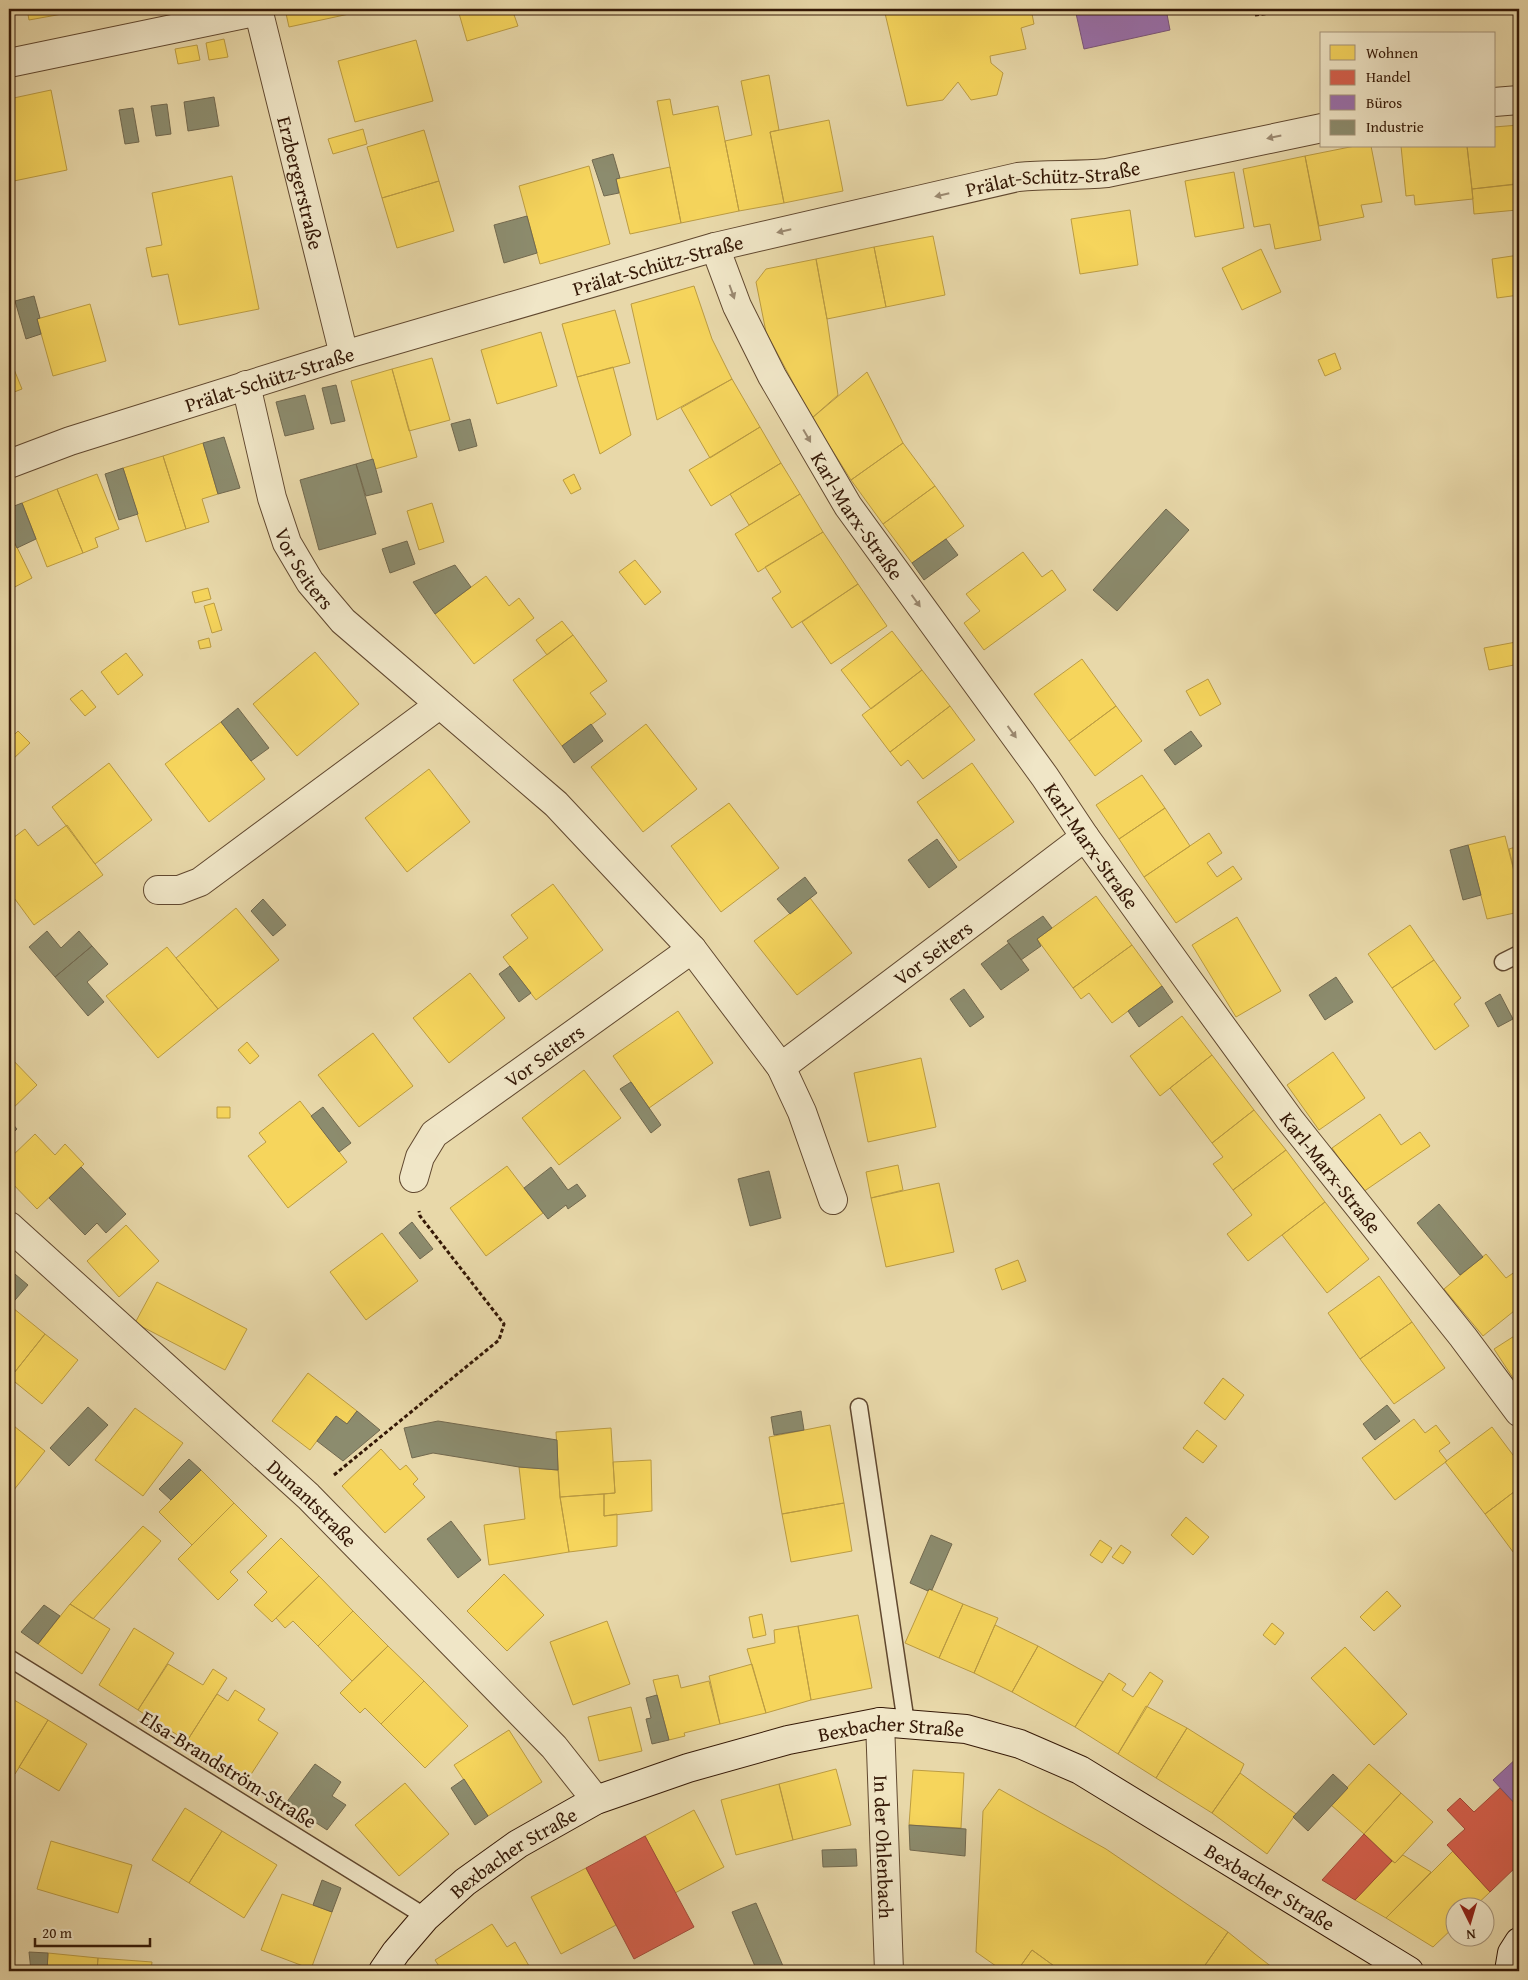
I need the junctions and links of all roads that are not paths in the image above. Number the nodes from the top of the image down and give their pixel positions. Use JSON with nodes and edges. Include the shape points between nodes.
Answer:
{"nodes":[{"id":1,"x":258,"y":10,"type":"edge"},
{"id":2,"x":9,"y":63,"type":"edge"},
{"id":3,"x":1519,"y":100,"type":"edge"},
{"id":4,"x":1496,"y":102,"type":"edge"},
{"id":5,"x":1320,"y":128,"type":"edge"},
{"id":6,"x":715,"y":247,"type":"junction"},
{"id":7,"x":344,"y":355,"type":"junction"},
{"id":8,"x":246,"y":385,"type":"junction"},
{"id":9,"x":9,"y":464,"type":"edge"},
{"id":10,"x":439,"y":705,"type":"junction"},
{"id":11,"x":1084,"y":837,"type":"junction"},
{"id":12,"x":158,"y":890,"type":"dead end"},
{"id":13,"x":692,"y":949,"type":"junction"},
{"id":14,"x":1519,"y":954,"type":"edge"},
{"id":15,"x":1503,"y":962,"type":"dead end"},
{"id":16,"x":781,"y":1068,"type":"junction"},
{"id":17,"x":414,"y":1178,"type":"road end"},
{"id":18,"x":833,"y":1200,"type":"dead end"},
{"id":19,"x":9,"y":1226,"type":"edge"},
{"id":20,"x":859,"y":1407,"type":"dead end"},
{"id":21,"x":1519,"y":1412,"type":"edge"},
{"id":22,"x":9,"y":1658,"type":"edge"},
{"id":23,"x":893,"y":1722,"type":"junction"},
{"id":24,"x":596,"y":1800,"type":"junction"},
{"id":25,"x":426,"y":1917,"type":"junction"},
{"id":26,"x":1519,"y":1942,"type":"edge"},
{"id":27,"x":383,"y":1971,"type":"edge"},
{"id":28,"x":889,"y":1971,"type":"edge"},
{"id":29,"x":1409,"y":1971,"type":"edge"},
{"id":30,"x":1509,"y":1971,"type":"edge"}],
"edges":[{"from":1,"to":2,"type":"street"},
{"from":1,"to":7,"type":"street","name":"Erzbergerstraße"},
{"from":3,"to":4,"type":"street"},
{"from":5,"to":6,"type":"street","name":"Prälat-Schütz-Straße","one_way":true,"via":[[1107,173],[1018,177]]},
{"from":6,"to":7,"type":"street","name":"Prälat-Schütz-Straße"},
{"from":6,"to":11,"type":"street","name":"Karl-Marx-Straße","one_way":true,"via":[[737,306],[768,368],[848,506],[1045,777]]},
{"from":7,"to":8,"type":"street","name":"Prälat-Schütz-Straße"},
{"from":8,"to":9,"type":"street","name":"Prälat-Schütz-Straße","via":[[70,441]]},
{"from":8,"to":10,"type":"street","name":"Vor Seiters","via":[[272,498],[287,543],[296,559],[310,582],[343,621]]},
{"from":10,"to":12,"type":"street","via":[[200,882],[179,890]]},
{"from":10,"to":13,"type":"street","name":"Vor Seiters","via":[[556,804]]},
{"from":11,"to":16,"type":"street","name":"Vor Seiters"},
{"from":11,"to":21,"type":"street","name":"Karl-Marx-Straße","via":[[1290,1120]]},
{"from":13,"to":16,"type":"street","name":"Vor Seiters"},
{"from":13,"to":17,"type":"street","name":"Vor Seiters","via":[[434,1134],[420,1156]]},
{"from":14,"to":15,"type":"lane"},
{"from":16,"to":18,"type":"street","name":"Vor Seiters","via":[[802,1112]]},
{"from":19,"to":24,"type":"street","name":"Dunantstraße","via":[[308,1496],[554,1747]]},
{"from":20,"to":23,"type":"lane"},
{"from":22,"to":25,"type":"lane","name":"Elsa-Brandström-Straße"},
{"from":23,"to":24,"type":"street","name":"Bexbacher Straße","via":[[770,1745],[688,1768]]},
{"from":23,"to":28,"type":"street","name":"In der Ohlenbach"},
{"from":23,"to":29,"type":"street","name":"Bexbacher Straße","via":[[966,1729],[1020,1744],[1080,1770]]},
{"from":24,"to":25,"type":"street","name":"Bexbacher Straße","via":[[518,1844],[465,1882]]},
{"from":25,"to":27,"type":"street","name":"Bexbacher Straße"},
{"from":26,"to":30,"type":"street","via":[[1512,1953]]}]}
